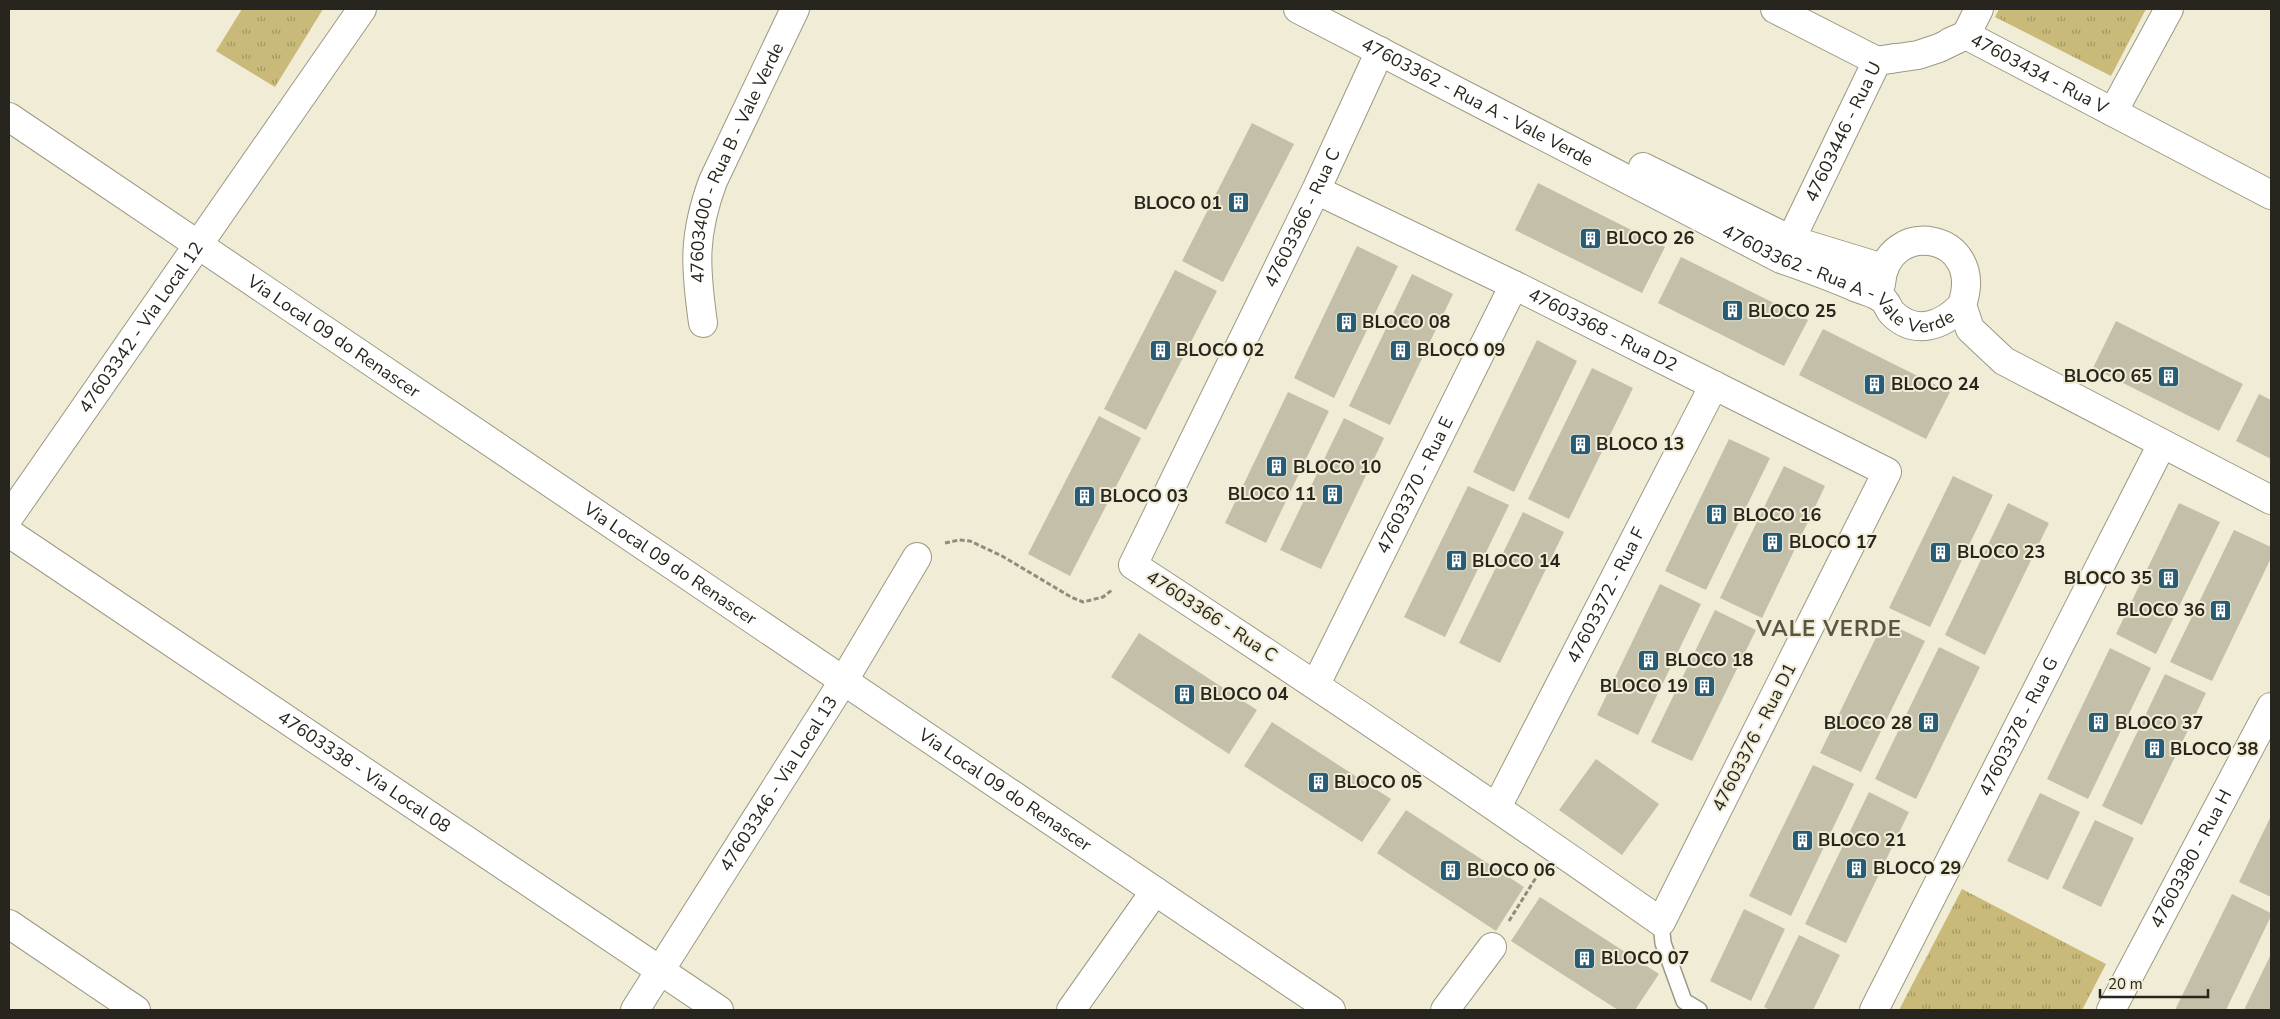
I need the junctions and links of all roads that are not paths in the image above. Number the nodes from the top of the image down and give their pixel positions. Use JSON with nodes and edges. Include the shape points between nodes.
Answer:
{"nodes":[{"id":1,"x":362,"y":9,"type":"edge"},
{"id":2,"x":380,"y":9,"type":"edge"},
{"id":3,"x":795,"y":9,"type":"edge"},
{"id":4,"x":1298,"y":9,"type":"edge"},
{"id":5,"x":1326,"y":9,"type":"edge"},
{"id":6,"x":1775,"y":9,"type":"edge"},
{"id":7,"x":1979,"y":9,"type":"edge"},
{"id":8,"x":2169,"y":9,"type":"edge"},
{"id":9,"x":1966,"y":35,"type":"junction"},
{"id":10,"x":1380,"y":51,"type":"junction"},
{"id":11,"x":1877,"y":61,"type":"junction"},
{"id":12,"x":2113,"y":112,"type":"junction"},
{"id":13,"x":9,"y":117,"type":"edge"},
{"id":14,"x":274,"y":137,"type":"junction"},
{"id":15,"x":1316,"y":190,"type":"junction"},
{"id":16,"x":2271,"y":195,"type":"edge"},
{"id":17,"x":198,"y":245,"type":"junction"},
{"id":18,"x":1786,"y":250,"type":"junction"},
{"id":19,"x":1883,"y":268,"type":"junction"},
{"id":20,"x":1514,"y":285,"type":"junction"},
{"id":21,"x":1883,"y":299,"type":"junction"},
{"id":22,"x":1962,"y":305,"type":"junction"},
{"id":23,"x":703,"y":323,"type":"dead end"},
{"id":24,"x":1714,"y":385,"type":"junction"},
{"id":25,"x":2162,"y":444,"type":"junction"},
{"id":26,"x":1887,"y":472,"type":"joint"},
{"id":27,"x":2271,"y":500,"type":"edge"},
{"id":28,"x":9,"y":517,"type":"edge"},
{"id":29,"x":9,"y":533,"type":"edge"},
{"id":30,"x":917,"y":557,"type":"road end"},
{"id":31,"x":844,"y":680,"type":"junction"},
{"id":32,"x":1316,"y":684,"type":"junction"},
{"id":33,"x":2271,"y":707,"type":"edge"},
{"id":34,"x":1497,"y":807,"type":"junction"},
{"id":35,"x":1155,"y":891,"type":"junction"},
{"id":36,"x":1661,"y":922,"type":"junction"},
{"id":37,"x":9,"y":924,"type":"edge"},
{"id":38,"x":1492,"y":947,"type":"road end"},
{"id":39,"x":661,"y":972,"type":"junction"},
{"id":40,"x":136,"y":1010,"type":"edge"},
{"id":41,"x":635,"y":1010,"type":"edge"},
{"id":42,"x":719,"y":1010,"type":"edge"},
{"id":43,"x":1071,"y":1010,"type":"edge"},
{"id":44,"x":1331,"y":1010,"type":"edge"},
{"id":45,"x":1445,"y":1010,"type":"edge"},
{"id":46,"x":1699,"y":1010,"type":"edge"},
{"id":47,"x":1874,"y":1010,"type":"edge"},
{"id":48,"x":2111,"y":1010,"type":"edge"}],
"edges":[{"from":1,"to":14,"type":"street","name":"47603342 - Via Local 12"},
{"from":2,"to":14,"type":"street","via":[[296,131]]},
{"from":3,"to":23,"type":"street","name":"47603400 - Rua B - Vale Verde","via":[[713,181],[703,209],[697,257]]},
{"from":4,"to":10,"type":"street","name":"47603362 - Rua A - Vale Verde"},
{"from":5,"to":18,"type":"street"},
{"from":6,"to":11,"type":"street"},
{"from":7,"to":9,"type":"street"},
{"from":8,"to":12,"type":"street"},
{"from":9,"to":11,"type":"street","name":"47603434 - Rua V","via":[[1918,55]]},
{"from":9,"to":12,"type":"street","name":"47603434 - Rua V"},
{"from":10,"to":15,"type":"street","name":"47603366 - Rua C"},
{"from":10,"to":18,"type":"street","name":"47603362 - Rua A - Vale Verde"},
{"from":11,"to":18,"type":"street","name":"47603446 - Rua U"},
{"from":12,"to":16,"type":"street","name":"47603434 - Rua V"},
{"from":13,"to":17,"type":"street","name":"Via Local 09 do Renascer"},
{"from":14,"to":17,"type":"street","name":"47603342 - Via Local 12"},
{"from":15,"to":20,"type":"street","name":"47603368 - Rua D2"},
{"from":15,"to":32,"type":"street","name":"47603366 - Rua C","via":[[1133,565]]},
{"from":17,"to":28,"type":"street","name":"47603342 - Via Local 12"},
{"from":17,"to":31,"type":"street","name":"Via Local 09 do Renascer"},
{"from":18,"to":19,"type":"street"},
{"from":18,"to":21,"type":"street","name":"47603362 - Rua A - Vale Verde","via":[[1824,274]]},
{"from":19,"to":21,"type":"street","via":[[1880,283]]},
{"from":19,"to":22,"type":"street","via":[[1892,254],[1905,244],[1920,240],[1936,242],[1956,255],[1963,266],[1967,290]]},
{"from":20,"to":24,"type":"street","name":"47603368 - Rua D2"},
{"from":20,"to":32,"type":"street","name":"47603370 - Rua E"},
{"from":21,"to":22,"type":"street","name":"47603362 - Rua A - Vale Verde","via":[[1904,322],[1920,326],[1936,324],[1951,317]]},
{"from":22,"to":25,"type":"street","name":"47603362 - Rua A - Vale Verde","via":[[1970,329],[2004,361]]},
{"from":24,"to":26,"type":"street","name":"47603368 - Rua D2"},
{"from":24,"to":34,"type":"street","name":"47603372 - Rua F"},
{"from":25,"to":27,"type":"street","name":"47603362 - Rua A - Vale Verde"},
{"from":25,"to":47,"type":"street","name":"47603378 - Rua G"},
{"from":26,"to":36,"type":"street","name":"47603376 - Rua D1"},
{"from":29,"to":39,"type":"street","name":"47603338 - Via Local 08"},
{"from":30,"to":31,"type":"street","name":"47603346 - Via Local 13"},
{"from":31,"to":35,"type":"street","name":"Via Local 09 do Renascer"},
{"from":31,"to":39,"type":"street","name":"47603346 - Via Local 13"},
{"from":32,"to":34,"type":"street","name":"47603366 - Rua C"},
{"from":33,"to":48,"type":"street","name":"47603380 - Rua H"},
{"from":34,"to":36,"type":"street","name":"47603366 - Rua C"},
{"from":35,"to":43,"type":"street"},
{"from":35,"to":44,"type":"street","name":"Via Local 09 do Renascer"},
{"from":36,"to":46,"type":"lane","via":[[1663,943],[1684,1002]]},
{"from":37,"to":40,"type":"street"},
{"from":38,"to":45,"type":"street"},
{"from":39,"to":41,"type":"street","name":"47603346 - Via Local 13"},
{"from":39,"to":42,"type":"street","name":"47603338 - Via Local 08"}]}
